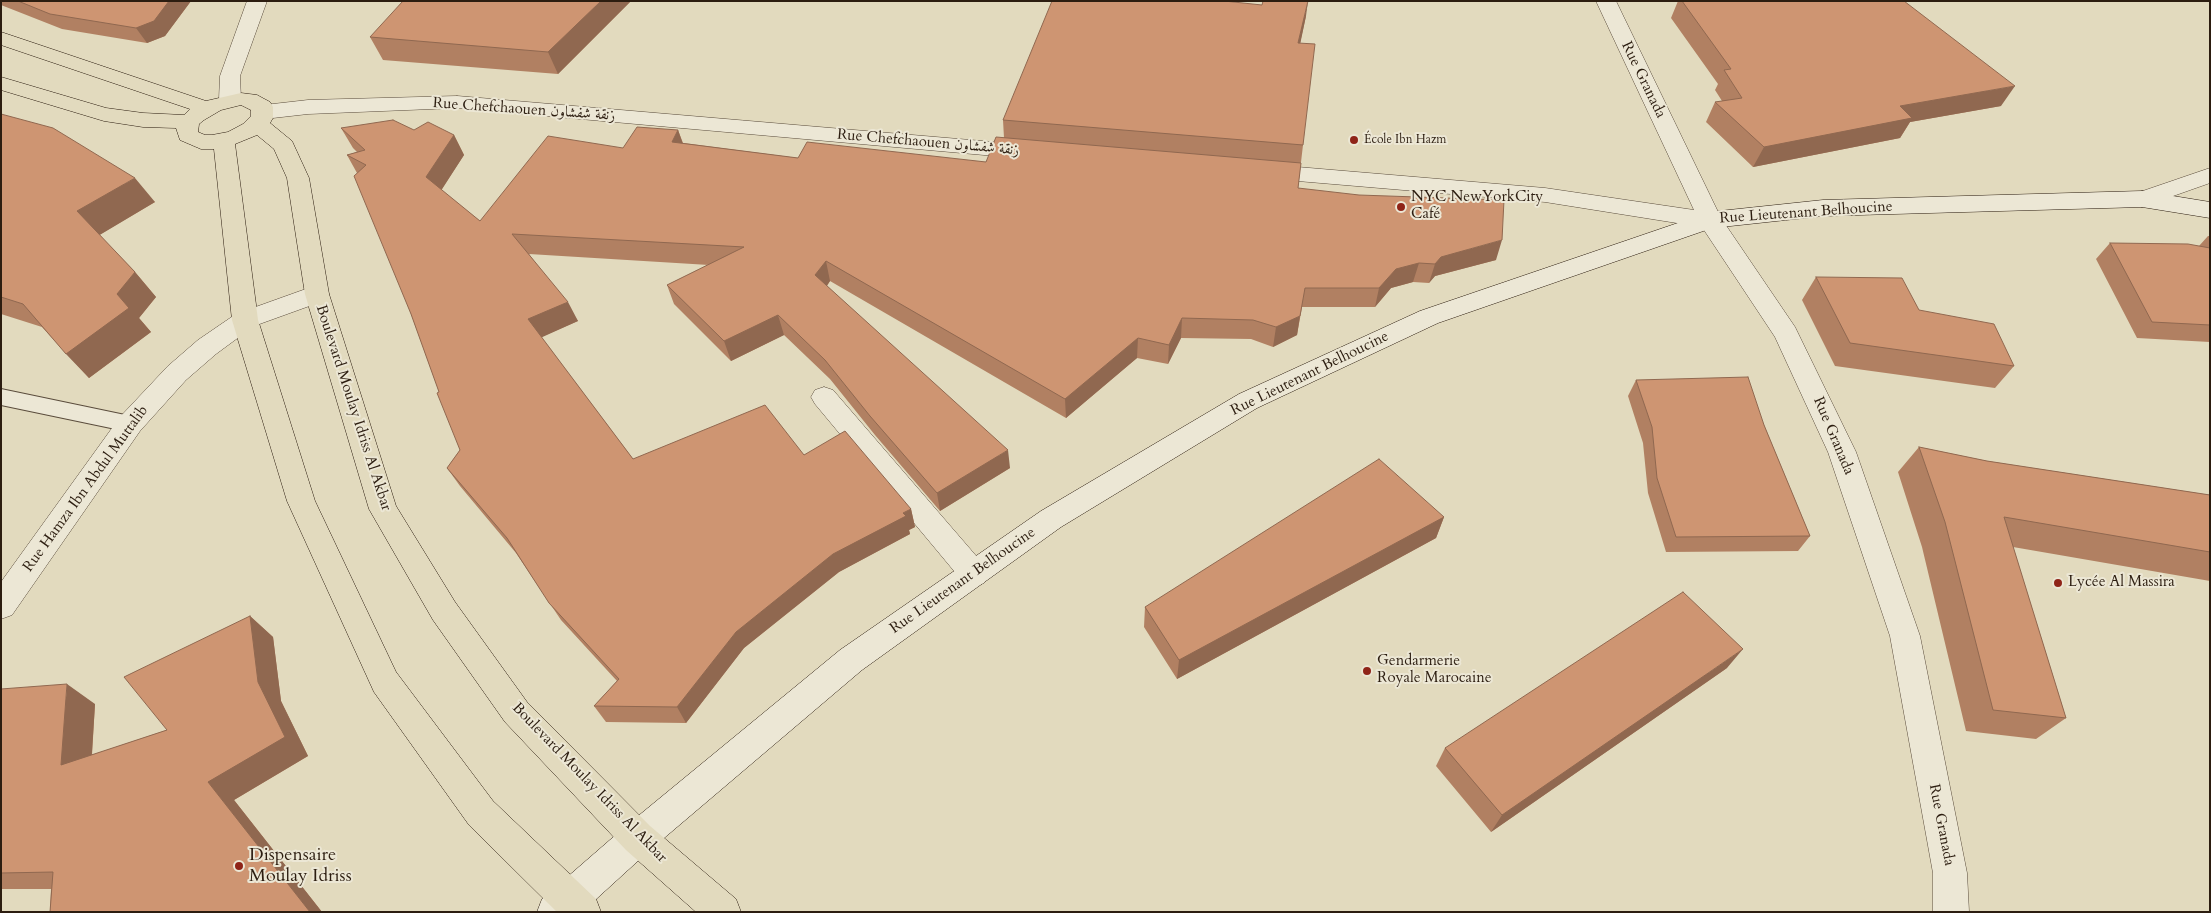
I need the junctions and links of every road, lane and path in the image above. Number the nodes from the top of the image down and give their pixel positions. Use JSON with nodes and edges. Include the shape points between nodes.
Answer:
{"nodes":[{"id":1,"x":257,"y":1,"type":"edge"},
{"id":2,"x":1606,"y":1,"type":"edge"},
{"id":3,"x":1,"y":38,"type":"edge"},
{"id":4,"x":1,"y":83,"type":"edge"},
{"id":5,"x":230,"y":100,"type":"junction"},
{"id":6,"x":207,"y":108,"type":"junction"},
{"id":7,"x":261,"y":118,"type":"junction"},
{"id":8,"x":189,"y":122,"type":"junction"},
{"id":9,"x":224,"y":141,"type":"junction"},
{"id":10,"x":1053,"y":154,"type":"edge"},
{"id":11,"x":1240,"y":169,"type":"edge"},
{"id":12,"x":2210,"y":175,"type":"edge"},
{"id":13,"x":2142,"y":199,"type":"junction"},
{"id":14,"x":2210,"y":210,"type":"edge"},
{"id":15,"x":1710,"y":220,"type":"junction"},
{"id":16,"x":317,"y":294,"type":"junction"},
{"id":17,"x":245,"y":320,"type":"junction"},
{"id":18,"x":1,"y":397,"type":"edge"},
{"id":19,"x":824,"y":397,"type":"dead end"},
{"id":20,"x":130,"y":424,"type":"junction"},
{"id":21,"x":974,"y":574,"type":"junction"},
{"id":22,"x":1,"y":606,"type":"edge"},
{"id":23,"x":638,"y":838,"type":"junction"},
{"id":24,"x":569,"y":908,"type":"edge"},
{"id":25,"x":722,"y":912,"type":"edge"},
{"id":26,"x":1951,"y":912,"type":"edge"}],
"edges":[{"from":1,"to":5,"type":"street","via":[[230,76]]},
{"from":2,"to":15,"type":"street","name":"Rue Granada"},
{"from":3,"to":6,"type":"main road"},
{"from":4,"to":8,"type":"main road","via":[[104,114]]},
{"from":5,"to":6,"type":"main road"},
{"from":5,"to":7,"type":"main road","name":"Boulevard Moulay Idriss Al Akbar","via":[[250,100],[262,107]]},
{"from":6,"to":8,"type":"main road"},
{"from":7,"to":9,"type":"main road","via":[[243,134]]},
{"from":7,"to":10,"type":"street","name":"Rue Chefchaouen زنقة شفشاون","via":[[308,107],[457,102]]},
{"from":7,"to":16,"type":"main road","name":"Boulevard Moulay Idriss Al Akbar","via":[[284,146],[298,178]]},
{"from":8,"to":9,"type":"main road","via":[[188,135],[194,139],[201,142]]},
{"from":9,"to":17,"type":"main road"},
{"from":11,"to":15,"type":"street","via":[[1545,195]]},
{"from":12,"to":13,"type":"street"},
{"from":13,"to":14,"type":"street","name":"Rue Lieutenant Belhoucine"},
{"from":13,"to":15,"type":"street","name":"Rue Lieutenant Belhoucine","via":[[1823,208]]},
{"from":15,"to":21,"type":"street","name":"Rue Lieutenant Belhoucine","via":[[1428,317],[1248,401],[1051,519]]},
{"from":15,"to":26,"type":"street","name":"Rue Granada","via":[[1786,334],[1842,452],[1905,636],[1950,873]]},
{"from":16,"to":17,"type":"street","name":"Rue Hamza Ibn Abdul Muttalib"},
{"from":16,"to":23,"type":"main road","name":"Boulevard Moulay Idriss Al Akbar","via":[[383,509],[444,611],[516,712]]},
{"from":17,"to":20,"type":"street","name":"Rue Hamza Ibn Abdul Muttalib","via":[[177,373]]},
{"from":17,"to":24,"type":"main road","via":[[301,501],[385,682],[481,813]]},
{"from":18,"to":20,"type":"lane"},
{"from":19,"to":21,"type":"street"},
{"from":20,"to":22,"type":"street","name":"Rue Hamza Ibn Abdul Muttalib"},
{"from":21,"to":23,"type":"street","name":"Rue Lieutenant Belhoucine","via":[[851,660]]},
{"from":23,"to":24,"type":"street","name":"Rue Lieutenant Belhoucine"},
{"from":23,"to":25,"type":"main road","name":"Boulevard Moulay Idriss Al Akbar"}]}
